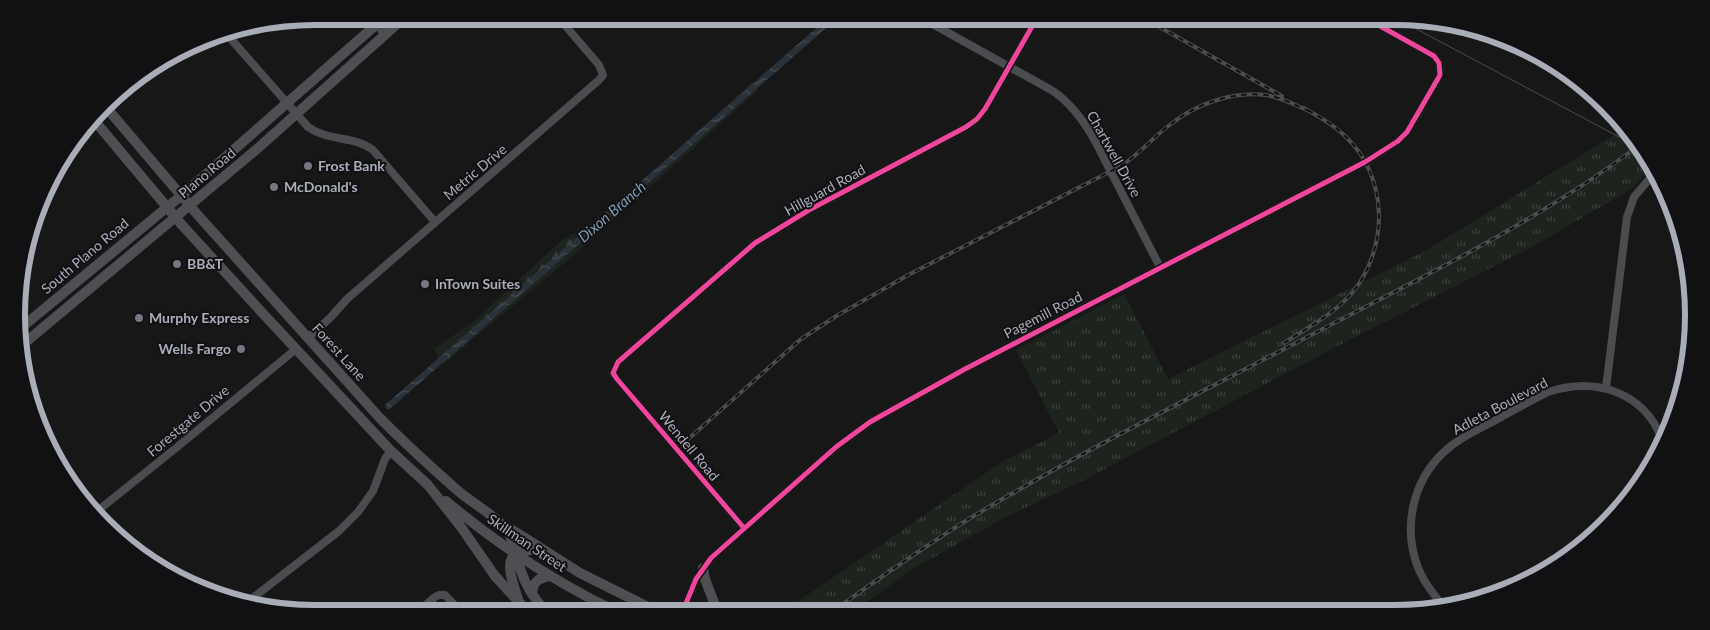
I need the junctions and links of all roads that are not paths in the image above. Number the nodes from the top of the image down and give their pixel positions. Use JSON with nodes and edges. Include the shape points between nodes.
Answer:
{"nodes":[{"id":1,"x":375,"y":25,"type":"edge"},
{"id":2,"x":377,"y":25,"type":"edge"},
{"id":3,"x":396,"y":25,"type":"edge"},
{"id":4,"x":565,"y":25,"type":"edge"},
{"id":5,"x":934,"y":25,"type":"edge"},
{"id":6,"x":1033,"y":25,"type":"edge"},
{"id":7,"x":1378,"y":25,"type":"edge"},
{"id":8,"x":385,"y":34,"type":"junction"},
{"id":9,"x":230,"y":38,"type":"edge"},
{"id":10,"x":1009,"y":67,"type":"junction"},
{"id":11,"x":287,"y":104,"type":"junction"},
{"id":12,"x":109,"y":111,"type":"edge"},
{"id":13,"x":296,"y":115,"type":"junction"},
{"id":14,"x":97,"y":124,"type":"edge"},
{"id":15,"x":1650,"y":178,"type":"edge"},
{"id":16,"x":181,"y":195,"type":"junction"},
{"id":17,"x":168,"y":206,"type":"junction"},
{"id":18,"x":190,"y":206,"type":"junction"},
{"id":19,"x":176,"y":217,"type":"junction"},
{"id":20,"x":435,"y":222,"type":"junction"},
{"id":21,"x":1160,"y":267,"type":"junction"},
{"id":22,"x":25,"y":324,"type":"edge"},
{"id":23,"x":308,"y":338,"type":"junction"},
{"id":24,"x":26,"y":342,"type":"edge"},
{"id":25,"x":296,"y":349,"type":"junction"},
{"id":26,"x":617,"y":379,"type":"joint"},
{"id":27,"x":1606,"y":388,"type":"junction"},
{"id":28,"x":1659,"y":434,"type":"edge"},
{"id":29,"x":400,"y":438,"type":"junction"},
{"id":30,"x":391,"y":451,"type":"junction"},
{"id":31,"x":428,"y":485,"type":"junction"},
{"id":32,"x":100,"y":509,"type":"edge"},
{"id":33,"x":498,"y":521,"type":"junction"},
{"id":34,"x":744,"y":528,"type":"junction"},
{"id":35,"x":542,"y":550,"type":"junction"},
{"id":36,"x":516,"y":553,"type":"junction"},
{"id":37,"x":703,"y":568,"type":"junction"},
{"id":38,"x":550,"y":576,"type":"junction"},
{"id":39,"x":532,"y":594,"type":"junction"},
{"id":40,"x":252,"y":598,"type":"edge"},
{"id":41,"x":1440,"y":601,"type":"edge"},
{"id":42,"x":519,"y":602,"type":"junction"},
{"id":43,"x":426,"y":605,"type":"edge"},
{"id":44,"x":454,"y":605,"type":"edge"},
{"id":45,"x":522,"y":605,"type":"edge"},
{"id":46,"x":541,"y":605,"type":"edge"},
{"id":47,"x":604,"y":605,"type":"edge"},
{"id":48,"x":644,"y":605,"type":"edge"},
{"id":49,"x":685,"y":605,"type":"edge"},
{"id":50,"x":715,"y":605,"type":"edge"}],
"edges":[{"from":1,"to":11,"type":"main road","name":"Plano Road"},
{"from":2,"to":8,"type":"street"},
{"from":3,"to":8,"type":"main road","name":"Plano Road"},
{"from":4,"to":20,"type":"street","name":"Metric Drive","via":[[599,65],[603,75]]},
{"from":5,"to":10,"type":"street","name":"Chartwell Drive"},
{"from":6,"to":10,"type":"street","name":"Hillguard Road"},
{"from":7,"to":21,"type":"street","name":"Pagemill Road","via":[[1434,56],[1439,63],[1440,75],[1407,132],[1365,162]]},
{"from":8,"to":13,"type":"main road","name":"Plano Road"},
{"from":9,"to":11,"type":"street"},
{"from":10,"to":21,"type":"street","name":"Chartwell Drive","via":[[1060,95],[1084,121]]},
{"from":10,"to":26,"type":"street","name":"Hillguard Road","via":[[977,119],[809,210],[755,244],[618,362],[613,372]]},
{"from":11,"to":13,"type":"street"},
{"from":11,"to":16,"type":"main road","name":"Plano Road"},
{"from":12,"to":16,"type":"main road","name":"Forest Lane"},
{"from":13,"to":18,"type":"main road","name":"Plano Road"},
{"from":13,"to":20,"type":"street","via":[[323,135],[366,144]]},
{"from":14,"to":17,"type":"main road","name":"Forest Lane"},
{"from":15,"to":27,"type":"street","via":[[1634,197],[1627,217]]},
{"from":16,"to":17,"type":"main road","name":"Plano Road"},
{"from":16,"to":18,"type":"main road","name":"Forest Lane"},
{"from":17,"to":19,"type":"main road","name":"Forest Lane"},
{"from":17,"to":22,"type":"main road","name":"South Plano Road"},
{"from":18,"to":19,"type":"main road","name":"Plano Road"},
{"from":18,"to":23,"type":"main road","name":"Forest Lane"},
{"from":19,"to":24,"type":"main road","name":"Plano Road"},
{"from":19,"to":25,"type":"main road","name":"Forest Lane"},
{"from":20,"to":23,"type":"street","name":"Metric Drive"},
{"from":21,"to":34,"type":"street","name":"Pagemill Road","via":[[964,368],[870,422],[836,447]]},
{"from":23,"to":25,"type":"main road"},
{"from":23,"to":29,"type":"main road","name":"Forest Lane"},
{"from":25,"to":30,"type":"main road","name":"Forest Lane"},
{"from":25,"to":32,"type":"street","name":"Forestgate Drive"},
{"from":26,"to":34,"type":"street","name":"Wendell Road"},
{"from":27,"to":28,"type":"street","name":"Adleta Boulevard","via":[[1640,407]]},
{"from":27,"to":41,"type":"street","name":"Adleta Boulevard","via":[[1576,386],[1548,392],[1463,438],[1431,466],[1415,499],[1411,538],[1424,579]]},
{"from":29,"to":30,"type":"main road"},
{"from":29,"to":33,"type":"main road","name":"Forest Lane","via":[[458,491]]},
{"from":30,"to":31,"type":"main road","name":"Forest Lane"},
{"from":30,"to":40,"type":"street","via":[[358,512],[339,531]]},
{"from":31,"to":36,"type":"main road","name":"Skillman Street"},
{"from":31,"to":42,"type":"main road","name":"Forest Lane","via":[[495,576]]},
{"from":33,"to":35,"type":"main road","name":"Skillman Street"},
{"from":33,"to":36,"type":"main road","name":"Forest Lane","via":[[506,529]]},
{"from":34,"to":37,"type":"street","name":"Pagemill Road"},
{"from":35,"to":36,"type":"main road","via":[[527,549]]},
{"from":35,"to":48,"type":"main road","name":"Skillman Street"},
{"from":36,"to":38,"type":"main road","name":"Skillman Street"},
{"from":36,"to":39,"type":"main road","name":"Forest Lane"},
{"from":36,"to":42,"type":"main road","via":[[509,565]]},
{"from":37,"to":49,"type":"street","name":"Pagemill Road"},
{"from":37,"to":50,"type":"main road"},
{"from":38,"to":39,"type":"main road","via":[[536,581]]},
{"from":38,"to":47,"type":"main road","name":"Skillman Street"},
{"from":39,"to":46,"type":"main road","name":"Forest Lane"},
{"from":42,"to":45,"type":"main road","name":"Forest Lane"},
{"from":43,"to":44,"type":"street","via":[[439,595],[445,595]]}]}
